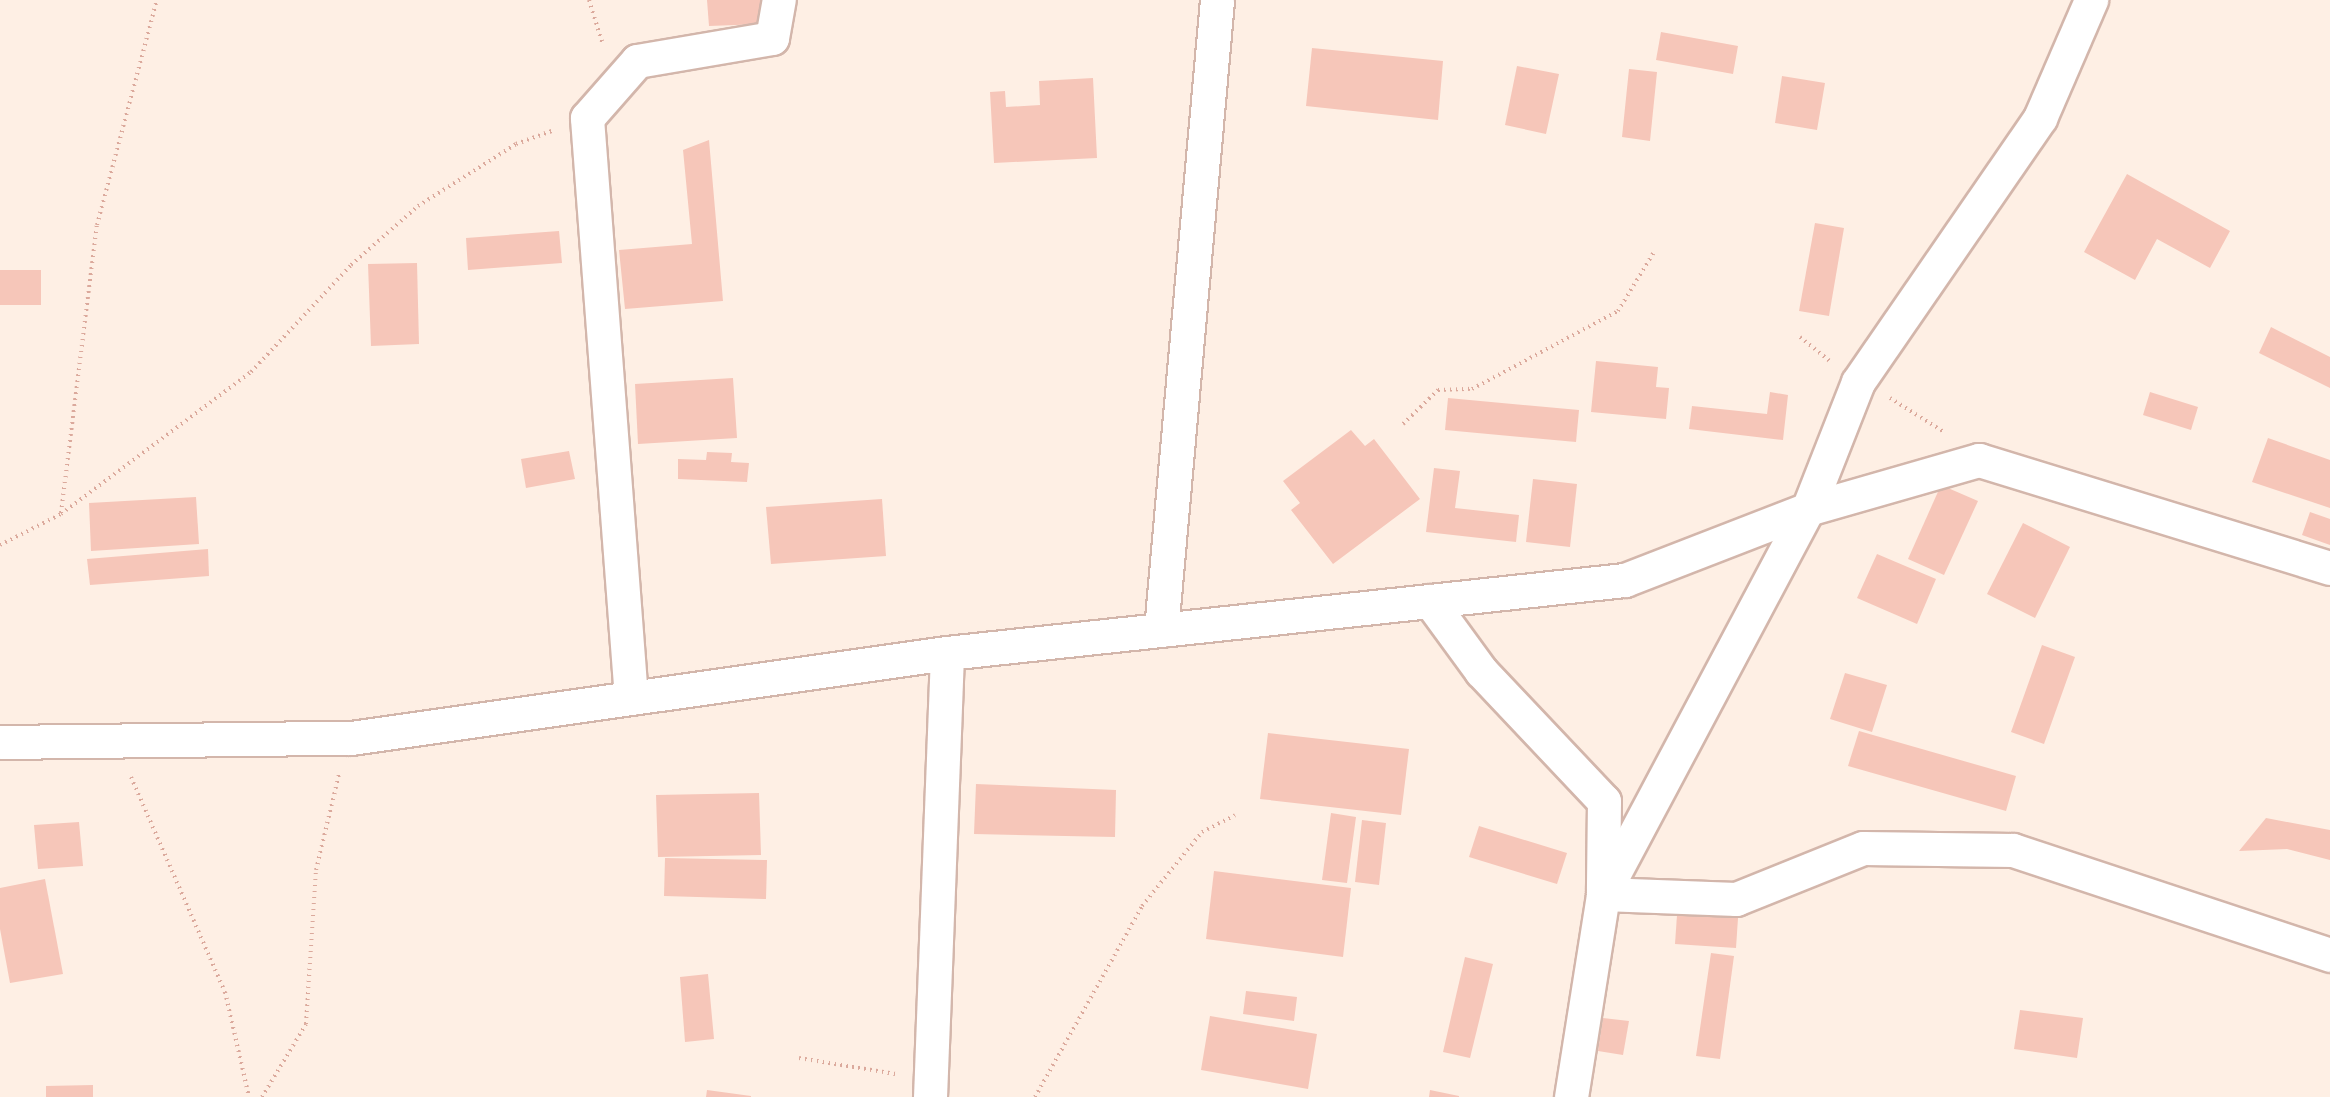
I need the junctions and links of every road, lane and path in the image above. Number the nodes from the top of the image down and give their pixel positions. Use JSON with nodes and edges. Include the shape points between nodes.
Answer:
{"nodes":[{"id":1,"x":157,"y":0,"type":"edge"},
{"id":2,"x":779,"y":0,"type":"edge"},
{"id":3,"x":1217,"y":0,"type":"edge"},
{"id":4,"x":2091,"y":0,"type":"edge"},
{"id":5,"x":586,"y":118,"type":"junction"},
{"id":6,"x":1654,"y":252,"type":"dead end"},
{"id":7,"x":1403,"y":424,"type":"dead end"},
{"id":8,"x":1808,"y":509,"type":"junction"},
{"id":9,"x":61,"y":514,"type":"junction"},
{"id":10,"x":0,"y":545,"type":"edge"},
{"id":11,"x":2330,"y":568,"type":"edge"},
{"id":12,"x":1430,"y":601,"type":"junction"},
{"id":13,"x":1161,"y":630,"type":"junction"},
{"id":14,"x":946,"y":653,"type":"junction"},
{"id":15,"x":632,"y":698,"type":"junction"},
{"id":16,"x":351,"y":738,"type":"junction"},
{"id":17,"x":115,"y":741,"type":"junction"},
{"id":18,"x":0,"y":742,"type":"edge"},
{"id":19,"x":1235,"y":815,"type":"dead end"},
{"id":20,"x":1603,"y":894,"type":"junction"},
{"id":21,"x":2330,"y":955,"type":"edge"},
{"id":22,"x":799,"y":1058,"type":"dead end"},
{"id":23,"x":930,"y":1088,"type":"edge"},
{"id":24,"x":249,"y":1097,"type":"edge"},
{"id":25,"x":262,"y":1097,"type":"edge"},
{"id":26,"x":1035,"y":1097,"type":"edge"},
{"id":27,"x":1571,"y":1097,"type":"edge"}],
"edges":[{"from":1,"to":9,"type":"path","via":[[97,225]]},
{"from":2,"to":5,"type":"street","via":[[772,38],[636,61]]},
{"from":3,"to":13,"type":"street"},
{"from":4,"to":8,"type":"street","via":[[2040,118],[1858,382]]},
{"from":5,"to":9,"type":"path","via":[[516,144],[418,206],[351,265],[251,372]]},
{"from":5,"to":15,"type":"street"},
{"from":6,"to":7,"type":"path","via":[[1618,310],[1472,389],[1438,390]]},
{"from":8,"to":11,"type":"street","via":[[1979,460]]},
{"from":8,"to":12,"type":"street","via":[[1625,580]]},
{"from":8,"to":20,"type":"street"},
{"from":9,"to":10,"type":"path"},
{"from":12,"to":13,"type":"street"},
{"from":12,"to":20,"type":"street","via":[[1481,671],[1604,801]]},
{"from":13,"to":14,"type":"street"},
{"from":14,"to":15,"type":"street"},
{"from":14,"to":23,"type":"street"},
{"from":15,"to":16,"type":"street"},
{"from":16,"to":17,"type":"street"},
{"from":16,"to":25,"type":"path","via":[[316,870],[306,1024]]},
{"from":17,"to":18,"type":"street"},
{"from":17,"to":24,"type":"path","via":[[225,992]]},
{"from":19,"to":26,"type":"path","via":[[1202,832],[1142,906]]},
{"from":20,"to":21,"type":"street","via":[[1736,899],[1863,848],[2013,850]]},
{"from":20,"to":27,"type":"street"},
{"from":22,"to":23,"type":"path"}]}
